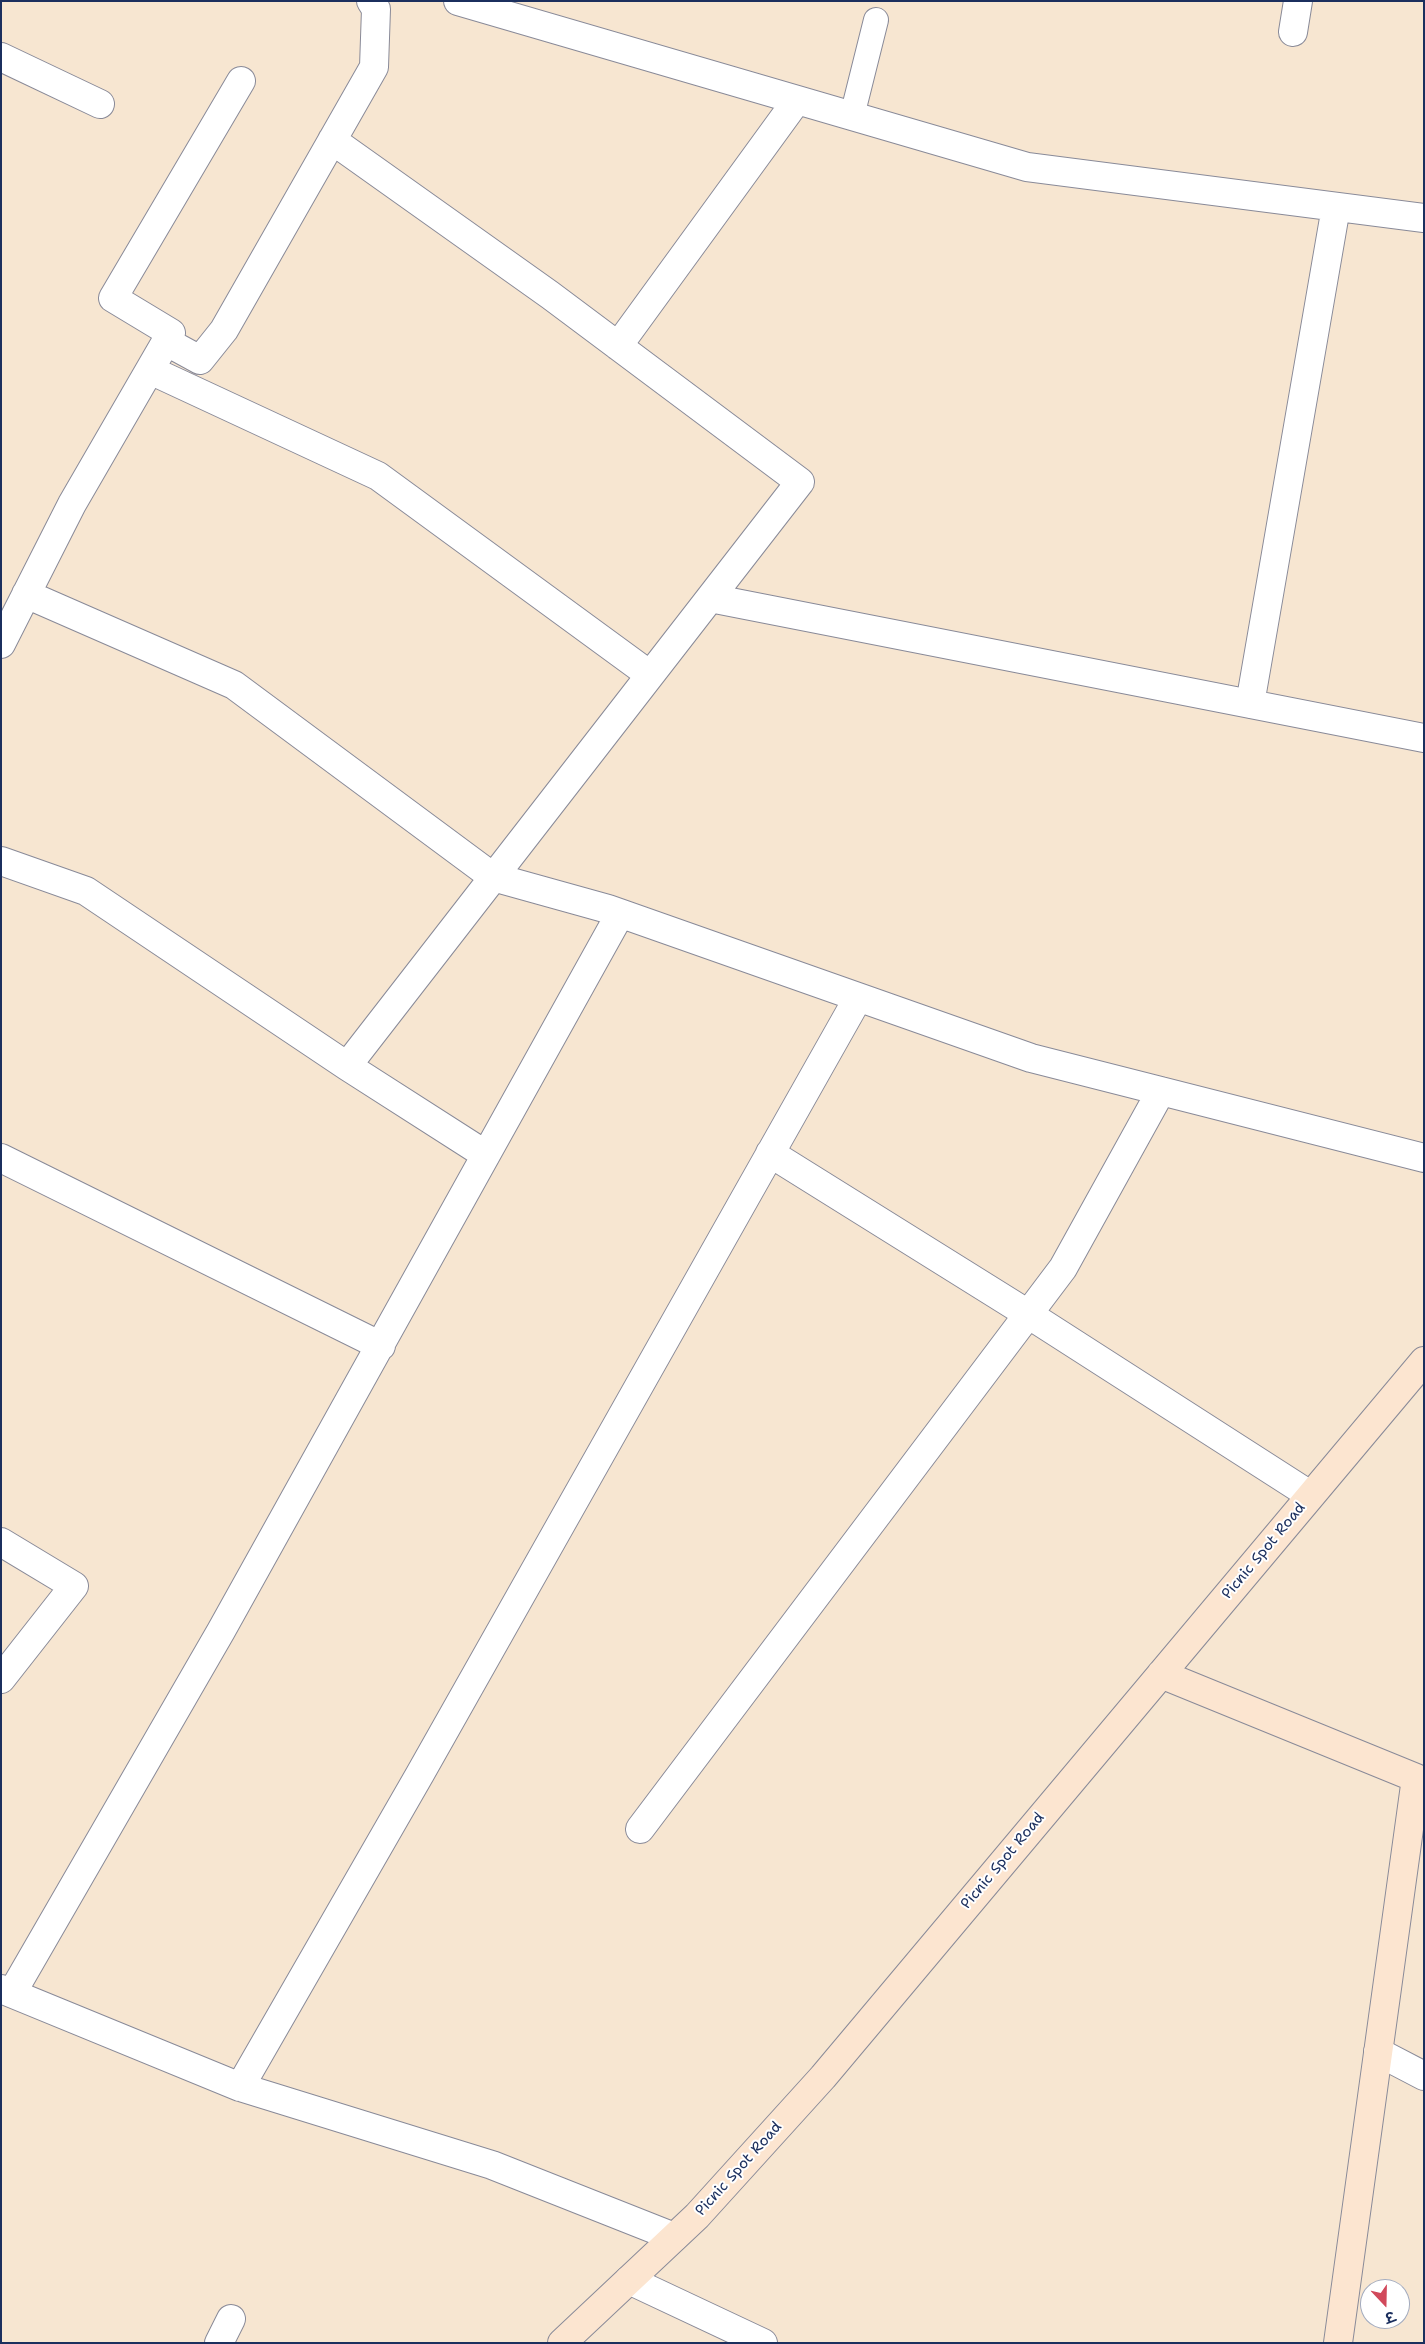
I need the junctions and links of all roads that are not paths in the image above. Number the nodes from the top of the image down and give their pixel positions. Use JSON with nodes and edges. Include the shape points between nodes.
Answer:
{"nodes":[{"id":1,"x":371,"y":1,"type":"edge"},
{"id":2,"x":458,"y":1,"type":"edge"},
{"id":3,"x":1298,"y":1,"type":"edge"},
{"id":4,"x":876,"y":20,"type":"dead end"},
{"id":5,"x":1293,"y":32,"type":"dead end"},
{"id":6,"x":1,"y":57,"type":"edge"},
{"id":7,"x":240,"y":81,"type":"dead end"},
{"id":8,"x":797,"y":100,"type":"junction"},
{"id":9,"x":100,"y":104,"type":"dead end"},
{"id":10,"x":852,"y":116,"type":"junction"},
{"id":11,"x":332,"y":140,"type":"junction"},
{"id":12,"x":1336,"y":207,"type":"junction"},
{"id":13,"x":1424,"y":218,"type":"edge"},
{"id":14,"x":167,"y":342,"type":"junction"},
{"id":15,"x":618,"y":346,"type":"junction"},
{"id":16,"x":150,"y":370,"type":"junction"},
{"id":17,"x":26,"y":594,"type":"junction"},
{"id":18,"x":710,"y":598,"type":"junction"},
{"id":19,"x":1,"y":644,"type":"edge"},
{"id":20,"x":650,"y":674,"type":"junction"},
{"id":21,"x":1250,"y":704,"type":"junction"},
{"id":22,"x":1424,"y":738,"type":"edge"},
{"id":23,"x":1,"y":861,"type":"edge"},
{"id":24,"x":493,"y":878,"type":"junction"},
{"id":25,"x":620,"y":914,"type":"junction"},
{"id":26,"x":858,"y":998,"type":"junction"},
{"id":27,"x":347,"y":1066,"type":"junction"},
{"id":28,"x":1161,"y":1091,"type":"junction"},
{"id":29,"x":770,"y":1153,"type":"junction"},
{"id":30,"x":486,"y":1155,"type":"junction"},
{"id":31,"x":1,"y":1158,"type":"edge"},
{"id":32,"x":1424,"y":1158,"type":"edge"},
{"id":33,"x":1028,"y":1314,"type":"junction"},
{"id":34,"x":381,"y":1346,"type":"junction"},
{"id":35,"x":1424,"y":1361,"type":"edge"},
{"id":36,"x":1310,"y":1495,"type":"junction"},
{"id":37,"x":1,"y":1542,"type":"edge"},
{"id":38,"x":1161,"y":1674,"type":"junction"},
{"id":39,"x":1,"y":1678,"type":"edge"},
{"id":40,"x":1420,"y":1777,"type":"edge"},
{"id":41,"x":640,"y":1829,"type":"dead end"},
{"id":42,"x":7,"y":1991,"type":"edge"},
{"id":43,"x":1378,"y":2052,"type":"junction"},
{"id":44,"x":1424,"y":2076,"type":"edge"},
{"id":45,"x":240,"y":2087,"type":"junction"},
{"id":46,"x":674,"y":2237,"type":"junction"},
{"id":47,"x":629,"y":2280,"type":"junction"},
{"id":48,"x":562,"y":2343,"type":"edge"},
{"id":49,"x":763,"y":2343,"type":"edge"},
{"id":50,"x":1338,"y":2343,"type":"edge"}],
"edges":[{"from":1,"to":11,"type":"street","via":[[376,9],[374,67]]},
{"from":2,"to":8,"type":"street"},
{"from":3,"to":5,"type":"street"},
{"from":4,"to":10,"type":"lane"},
{"from":6,"to":9,"type":"street"},
{"from":7,"to":14,"type":"street","via":[[113,298],[171,333]]},
{"from":8,"to":10,"type":"street"},
{"from":8,"to":15,"type":"street"},
{"from":10,"to":12,"type":"street","via":[[1027,167]]},
{"from":11,"to":14,"type":"street","via":[[224,330],[200,360]]},
{"from":11,"to":15,"type":"street"},
{"from":12,"to":13,"type":"street"},
{"from":12,"to":21,"type":"street"},
{"from":14,"to":16,"type":"street"},
{"from":15,"to":18,"type":"street","via":[[800,482]]},
{"from":16,"to":17,"type":"street","via":[[72,504]]},
{"from":16,"to":20,"type":"street","via":[[378,476]]},
{"from":17,"to":19,"type":"street"},
{"from":17,"to":24,"type":"street","via":[[234,685]]},
{"from":18,"to":20,"type":"street"},
{"from":18,"to":21,"type":"street"},
{"from":20,"to":24,"type":"street"},
{"from":21,"to":22,"type":"street"},
{"from":23,"to":27,"type":"street","via":[[86,890]]},
{"from":24,"to":25,"type":"street"},
{"from":24,"to":27,"type":"street"},
{"from":25,"to":26,"type":"street"},
{"from":25,"to":30,"type":"street"},
{"from":26,"to":28,"type":"street","via":[[1030,1058]]},
{"from":26,"to":29,"type":"street"},
{"from":27,"to":30,"type":"street"},
{"from":28,"to":32,"type":"street"},
{"from":28,"to":33,"type":"street","via":[[1063,1268]]},
{"from":29,"to":33,"type":"street"},
{"from":29,"to":45,"type":"street"},
{"from":30,"to":34,"type":"street"},
{"from":31,"to":34,"type":"street"},
{"from":33,"to":36,"type":"street"},
{"from":33,"to":41,"type":"street"},
{"from":34,"to":42,"type":"street","via":[[221,1631]]},
{"from":35,"to":36,"type":"street","name":"Picnic Spot Road"},
{"from":36,"to":38,"type":"street","name":"Picnic Spot Road"},
{"from":37,"to":39,"type":"street","via":[[74,1586]]},
{"from":38,"to":40,"type":"street"},
{"from":38,"to":46,"type":"street","name":"Picnic Spot Road","via":[[822,2077],[697,2216]]},
{"from":40,"to":43,"type":"street"},
{"from":42,"to":45,"type":"street"},
{"from":43,"to":44,"type":"street"},
{"from":43,"to":50,"type":"street"},
{"from":45,"to":46,"type":"street","via":[[492,2165]]},
{"from":46,"to":47,"type":"street","name":"Picnic Spot Road"},
{"from":47,"to":48,"type":"street","name":"Picnic Spot Road"},
{"from":47,"to":49,"type":"street"}]}
